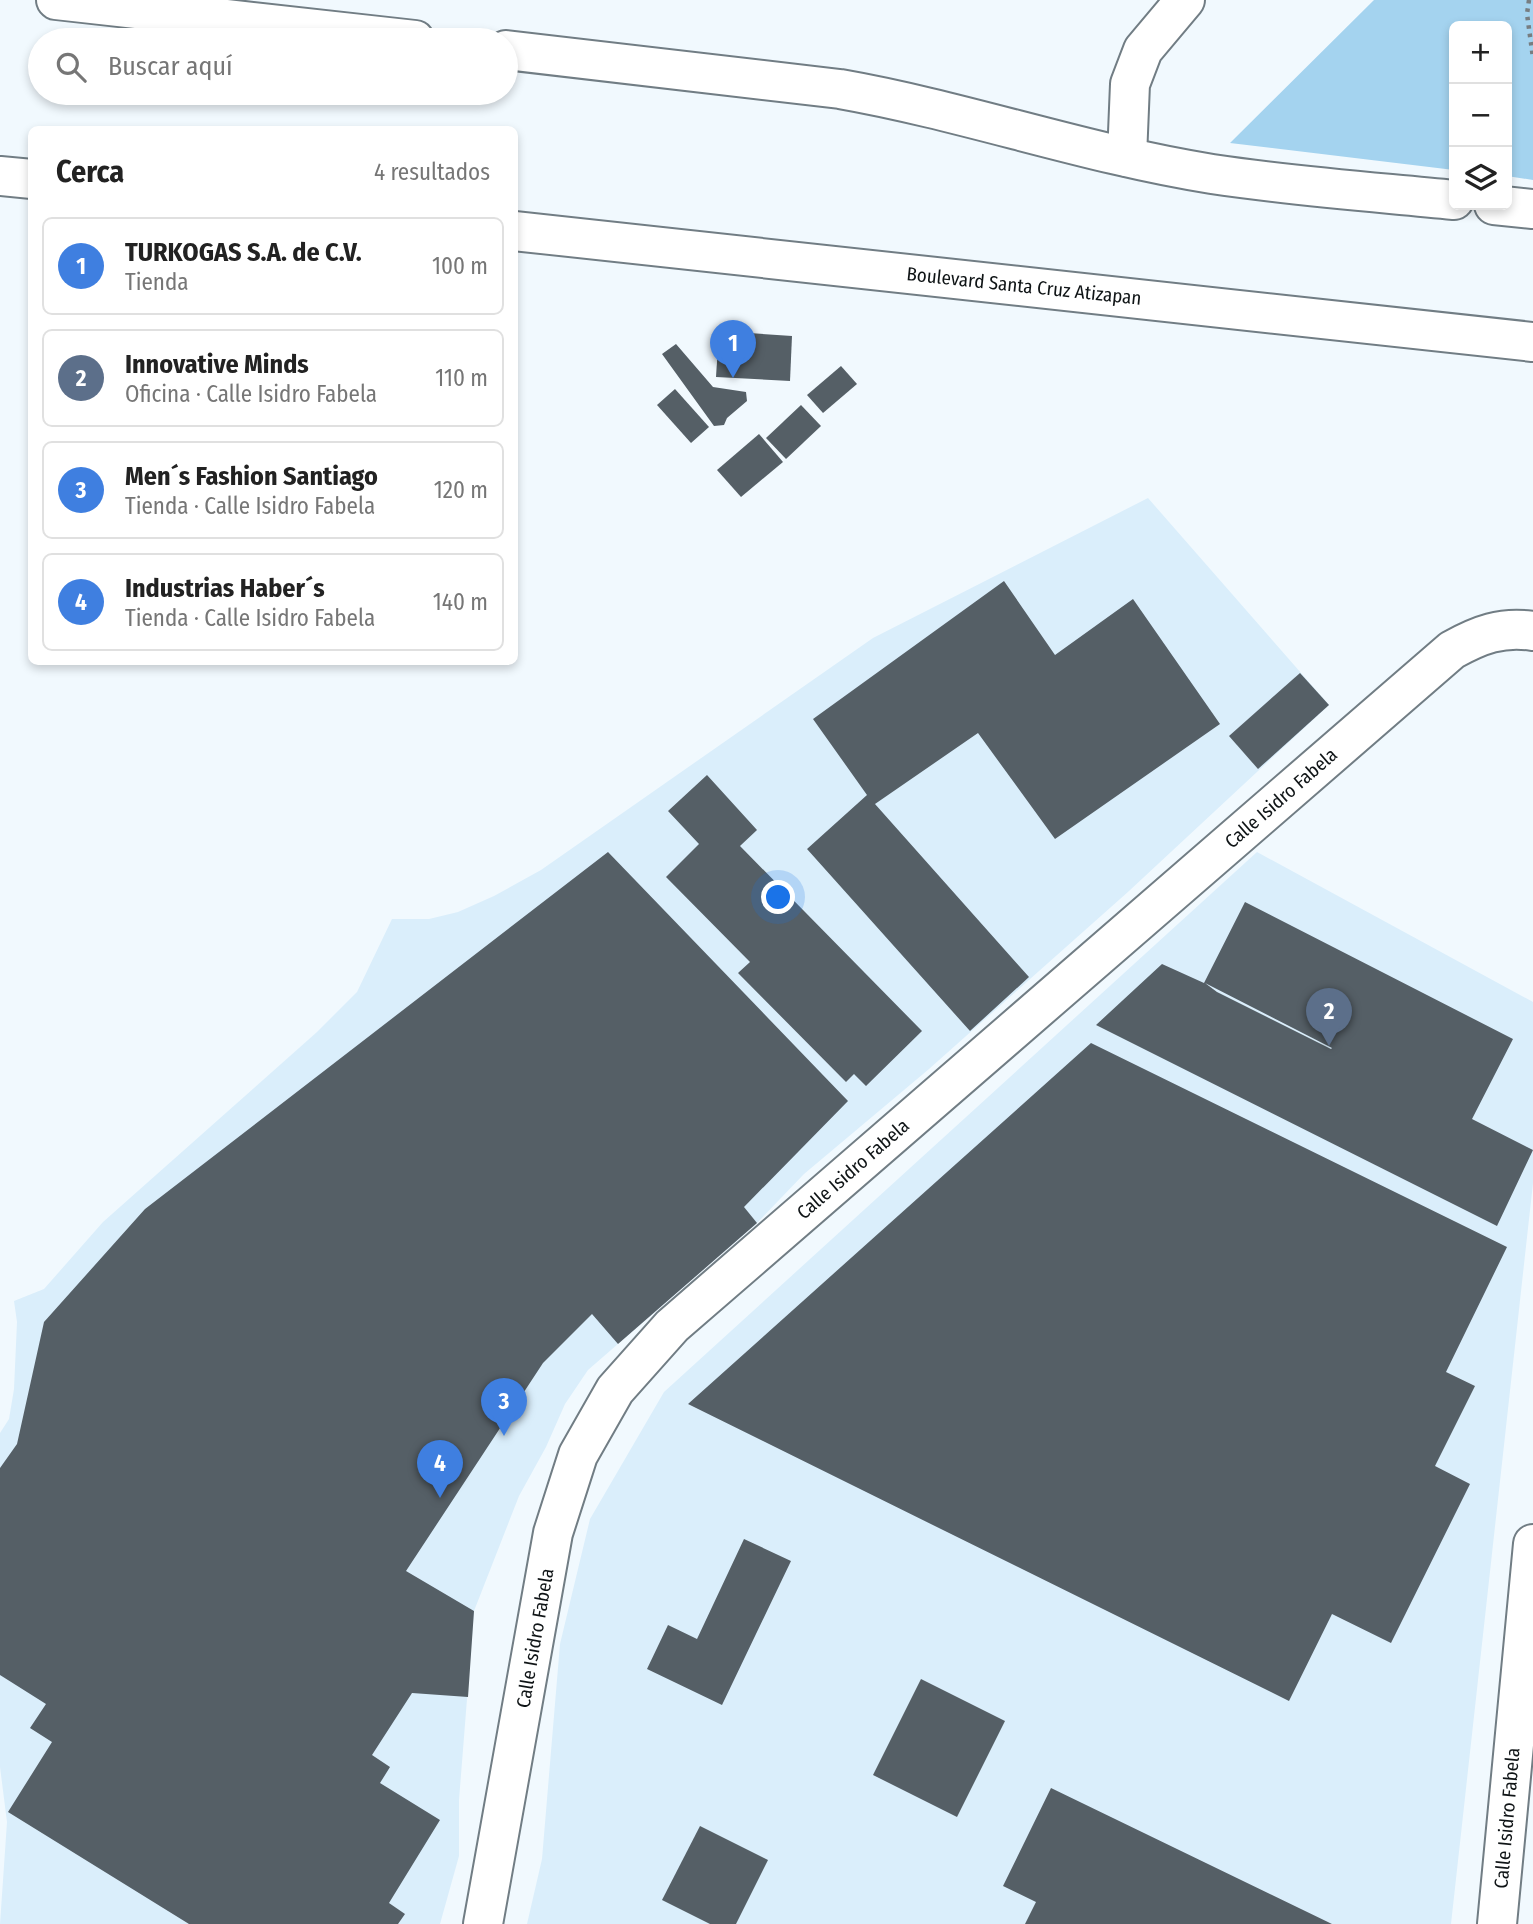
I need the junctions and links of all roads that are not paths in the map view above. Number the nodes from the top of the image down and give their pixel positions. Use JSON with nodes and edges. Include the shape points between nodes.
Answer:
{"nodes":[{"id":1,"x":55,"y":0,"type":"edge"},
{"id":2,"x":1185,"y":0,"type":"edge"},
{"id":3,"x":307,"y":28,"type":"edge"},
{"id":4,"x":518,"y":51,"type":"edge"},
{"id":5,"x":1127,"y":157,"type":"junction"},
{"id":6,"x":0,"y":176,"type":"edge"},
{"id":7,"x":28,"y":179,"type":"edge"},
{"id":8,"x":1449,"y":199,"type":"edge"},
{"id":9,"x":1512,"y":207,"type":"edge"},
{"id":10,"x":1533,"y":209,"type":"edge"},
{"id":11,"x":518,"y":231,"type":"edge"},
{"id":12,"x":1533,"y":342,"type":"edge"},
{"id":13,"x":1533,"y":631,"type":"edge"},
{"id":14,"x":1533,"y":1544,"type":"edge"},
{"id":15,"x":483,"y":1924,"type":"edge"},
{"id":16,"x":1497,"y":1924,"type":"edge"}],
"edges":[{"from":1,"to":3,"type":"main road"},
{"from":2,"to":5,"type":"main road","via":[[1143,50],[1130,84]]},
{"from":4,"to":5,"type":"main road","via":[[840,89]]},
{"from":5,"to":8,"type":"main road","via":[[1212,174]]},
{"from":6,"to":7,"type":"main road"},
{"from":9,"to":10,"type":"main road"},
{"from":11,"to":12,"type":"main road","name":"Boulevard Santa Cruz Atizapan"},
{"from":13,"to":15,"type":"main road","name":"Calle Isidro Fabela","via":[[1484,633],[1452,650],[672,1326],[615,1390],[578,1455],[553,1533]]},
{"from":14,"to":16,"type":"main road","name":"Calle Isidro Fabela"}]}
